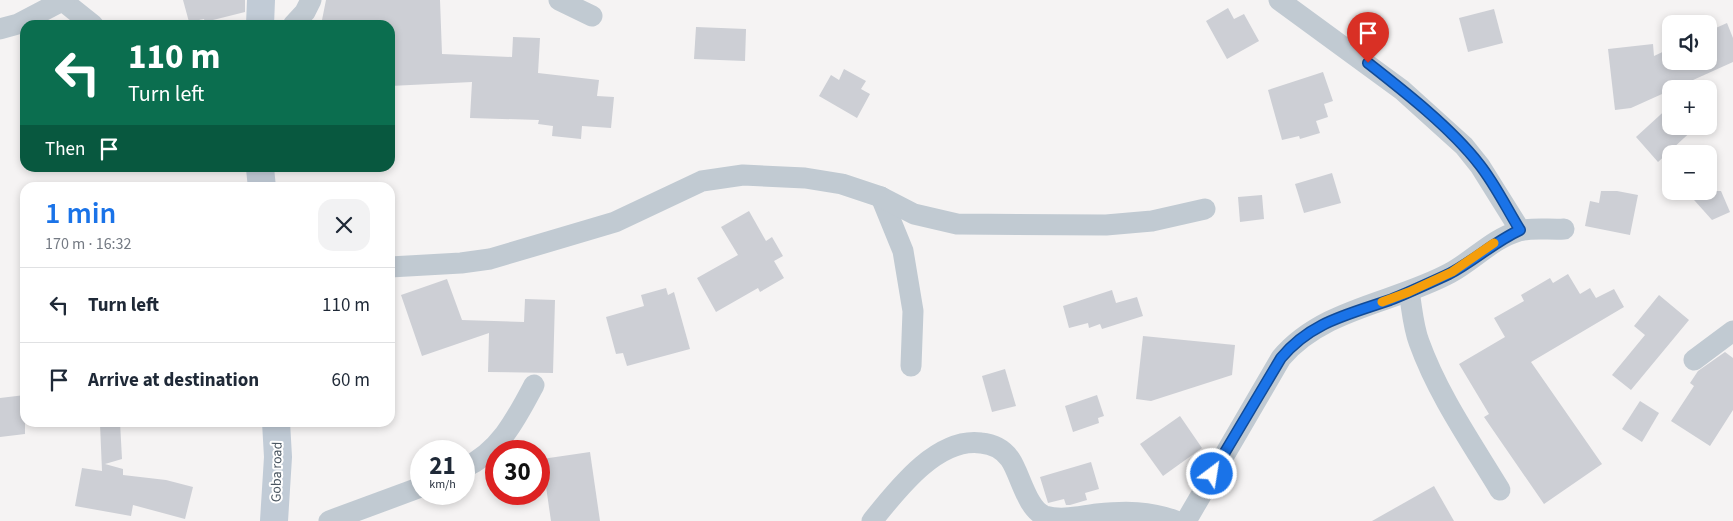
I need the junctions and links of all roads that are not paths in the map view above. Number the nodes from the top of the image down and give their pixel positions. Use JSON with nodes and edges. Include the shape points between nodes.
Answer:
{"nodes":[{"id":1,"x":261,"y":0,"type":"edge"},
{"id":2,"x":311,"y":0,"type":"edge"},
{"id":3,"x":559,"y":0,"type":"edge"},
{"id":4,"x":1279,"y":0,"type":"edge"},
{"id":5,"x":63,"y":1,"type":"edge"},
{"id":6,"x":592,"y":16,"type":"dead end"},
{"id":7,"x":26,"y":20,"type":"edge"},
{"id":8,"x":87,"y":20,"type":"edge"},
{"id":9,"x":260,"y":20,"type":"edge"},
{"id":10,"x":298,"y":20,"type":"edge"},
{"id":11,"x":20,"y":23,"type":"edge"},
{"id":12,"x":0,"y":29,"type":"edge"},
{"id":13,"x":881,"y":197,"type":"junction"},
{"id":14,"x":1205,"y":209,"type":"dead end"},
{"id":15,"x":1564,"y":229,"type":"dead end"},
{"id":16,"x":1520,"y":230,"type":"junction"},
{"id":17,"x":395,"y":267,"type":"edge"},
{"id":18,"x":1409,"y":292,"type":"junction"},
{"id":19,"x":1731,"y":336,"type":"edge"},
{"id":20,"x":1694,"y":360,"type":"dead end"},
{"id":21,"x":911,"y":366,"type":"dead end"},
{"id":22,"x":534,"y":385,"type":"dead end"},
{"id":23,"x":276,"y":427,"type":"edge"},
{"id":24,"x":475,"y":461,"type":"edge"},
{"id":25,"x":1500,"y":490,"type":"dead end"},
{"id":26,"x":410,"y":491,"type":"edge"},
{"id":27,"x":274,"y":521,"type":"edge"},
{"id":28,"x":329,"y":521,"type":"edge"},
{"id":29,"x":872,"y":521,"type":"edge"},
{"id":30,"x":1176,"y":521,"type":"edge"},
{"id":31,"x":1186,"y":521,"type":"edge"}],
"edges":[{"from":1,"to":9,"type":"street"},
{"from":2,"to":10,"type":"street"},
{"from":3,"to":6,"type":"street"},
{"from":4,"to":16,"type":"street","via":[[1395,84],[1464,146]]},
{"from":5,"to":7,"type":"street"},
{"from":5,"to":8,"type":"street"},
{"from":11,"to":12,"type":"street"},
{"from":13,"to":14,"type":"street","via":[[914,214],[957,224],[1106,225],[1152,221]]},
{"from":13,"to":17,"type":"street","via":[[842,184],[805,178],[743,175],[702,181],[615,222],[490,259]]},
{"from":13,"to":21,"type":"street","via":[[903,251],[912,311]]},
{"from":15,"to":16,"type":"street"},
{"from":16,"to":18,"type":"street","via":[[1497,241],[1452,272]]},
{"from":18,"to":25,"type":"street","via":[[1418,339],[1431,371]]},
{"from":18,"to":31,"type":"street","via":[[1345,315],[1311,330],[1295,342],[1277,365]]},
{"from":19,"to":20,"type":"street"},
{"from":22,"to":24,"type":"street","via":[[512,426],[493,450]]},
{"from":23,"to":27,"type":"street","name":"Goba road"},
{"from":26,"to":28,"type":"street"},
{"from":29,"to":30,"type":"street","via":[[921,466],[945,449],[969,441],[994,444],[1009,457],[1031,502],[1043,516],[1064,519],[1130,512],[1156,513]]}]}
